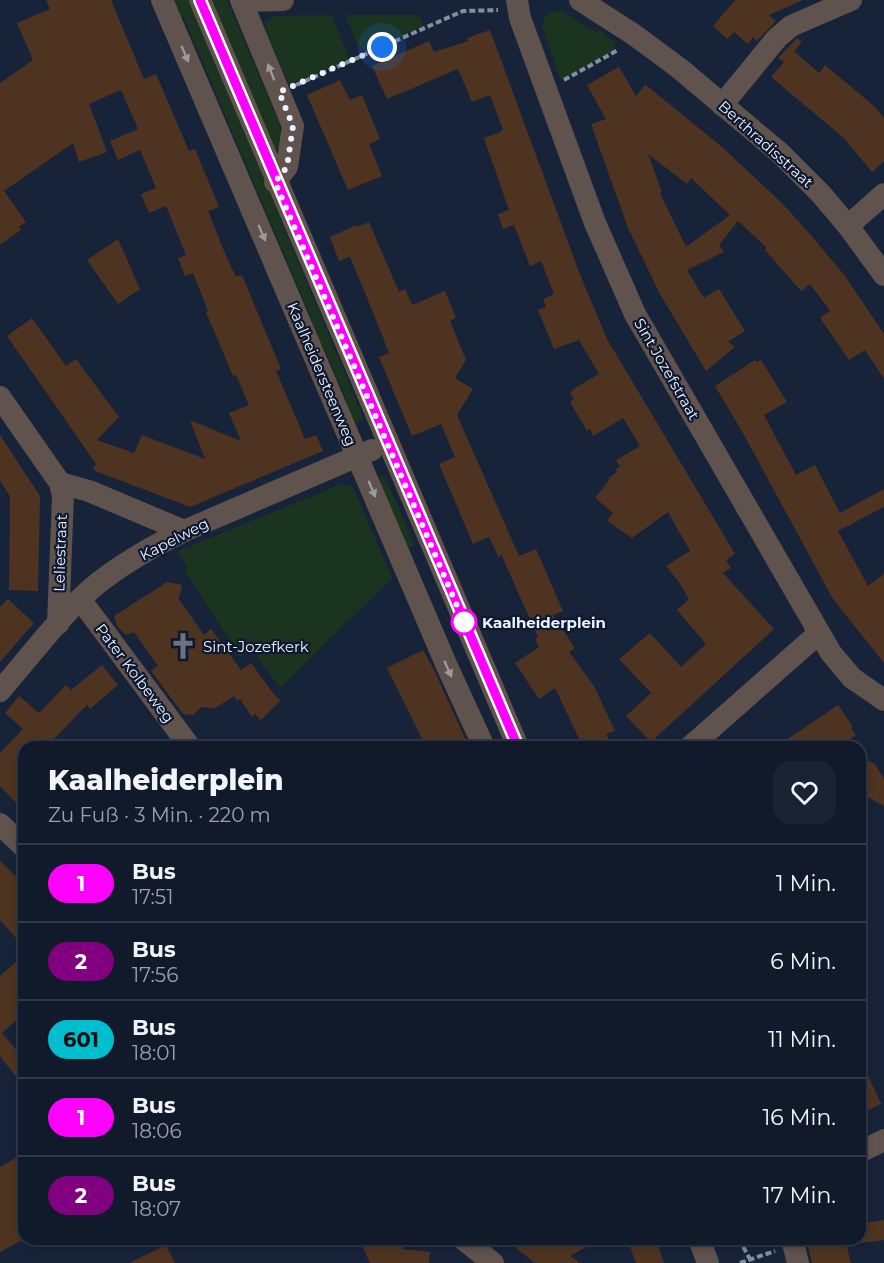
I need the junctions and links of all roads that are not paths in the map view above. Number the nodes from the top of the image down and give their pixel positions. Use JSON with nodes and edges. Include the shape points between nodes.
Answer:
{"nodes":[{"id":1,"x":162,"y":0,"type":"edge"},
{"id":2,"x":200,"y":0,"type":"edge"},
{"id":3,"x":284,"y":0,"type":"edge"},
{"id":4,"x":580,"y":0,"type":"edge"},
{"id":5,"x":851,"y":0,"type":"edge"},
{"id":6,"x":242,"y":1,"type":"edge"},
{"id":7,"x":510,"y":3,"type":"edge"},
{"id":8,"x":722,"y":105,"type":"junction"},
{"id":9,"x":275,"y":182,"type":"junction"},
{"id":10,"x":884,"y":194,"type":"edge"},
{"id":11,"x":848,"y":226,"type":"junction"},
{"id":12,"x":884,"y":275,"type":"edge"},
{"id":13,"x":0,"y":397,"type":"edge"},
{"id":14,"x":387,"y":443,"type":"junction"},
{"id":15,"x":358,"y":456,"type":"junction"},
{"id":16,"x":60,"y":483,"type":"junction"},
{"id":17,"x":184,"y":531,"type":"junction"},
{"id":18,"x":80,"y":599,"type":"junction"},
{"id":19,"x":58,"y":624,"type":"junction"},
{"id":20,"x":818,"y":634,"type":"junction"},
{"id":21,"x":0,"y":691,"type":"edge"},
{"id":22,"x":884,"y":700,"type":"edge"},
{"id":23,"x":186,"y":741,"type":"edge"},
{"id":24,"x":481,"y":741,"type":"edge"},
{"id":25,"x":515,"y":741,"type":"edge"},
{"id":26,"x":697,"y":741,"type":"edge"},
{"id":27,"x":0,"y":824,"type":"edge"},
{"id":28,"x":18,"y":841,"type":"edge"},
{"id":29,"x":884,"y":1140,"type":"edge"},
{"id":30,"x":866,"y":1149,"type":"edge"},
{"id":31,"x":470,"y":1245,"type":"edge"},
{"id":32,"x":701,"y":1245,"type":"edge"},
{"id":33,"x":794,"y":1245,"type":"edge"},
{"id":34,"x":493,"y":1263,"type":"edge"},
{"id":35,"x":708,"y":1263,"type":"edge"},
{"id":36,"x":798,"y":1263,"type":"edge"}],
"edges":[{"from":1,"to":15,"type":"street","name":"Kaalheidersteenweg","one_way":true},
{"from":2,"to":9,"type":"street"},
{"from":3,"to":6,"type":"street"},
{"from":4,"to":8,"type":"street","name":"Berthradisstraat","via":[[680,68]]},
{"from":5,"to":8,"type":"street","via":[[791,26]]},
{"from":9,"to":6,"type":"street","one_way":true,"via":[[287,167],[293,126]]},
{"from":7,"to":20,"type":"street","name":"Sint Jozefstraat","via":[[520,18],[595,223],[635,314]]},
{"from":8,"to":11,"type":"street","name":"Berthradisstraat","via":[[781,154]]},
{"from":9,"to":14,"type":"street"},
{"from":10,"to":11,"type":"street"},
{"from":11,"to":12,"type":"street","name":"Berthradisstraat"},
{"from":13,"to":16,"type":"street"},
{"from":14,"to":15,"type":"street","name":"Kapelweg"},
{"from":14,"to":25,"type":"street"},
{"from":15,"to":17,"type":"street","name":"Kapelweg"},
{"from":15,"to":24,"type":"street","name":"Kaalheidersteenweg","one_way":true},
{"from":16,"to":17,"type":"street","via":[[89,491]]},
{"from":16,"to":19,"type":"street","name":"Leliestraat","via":[[63,496]]},
{"from":17,"to":18,"type":"street","name":"Kapelweg","via":[[157,544]]},
{"from":18,"to":19,"type":"street","name":"Kapelweg"},
{"from":18,"to":23,"type":"street","name":"Pater Kolbeweg"},
{"from":19,"to":21,"type":"street","name":"Kapelweg"},
{"from":20,"to":22,"type":"street","name":"Sint Jozefstraat","via":[[846,672]]},
{"from":20,"to":26,"type":"street"},
{"from":27,"to":28,"type":"street"},
{"from":29,"to":30,"type":"street"},
{"from":31,"to":34,"type":"street"},
{"from":32,"to":35,"type":"street"},
{"from":33,"to":36,"type":"street"}]}
